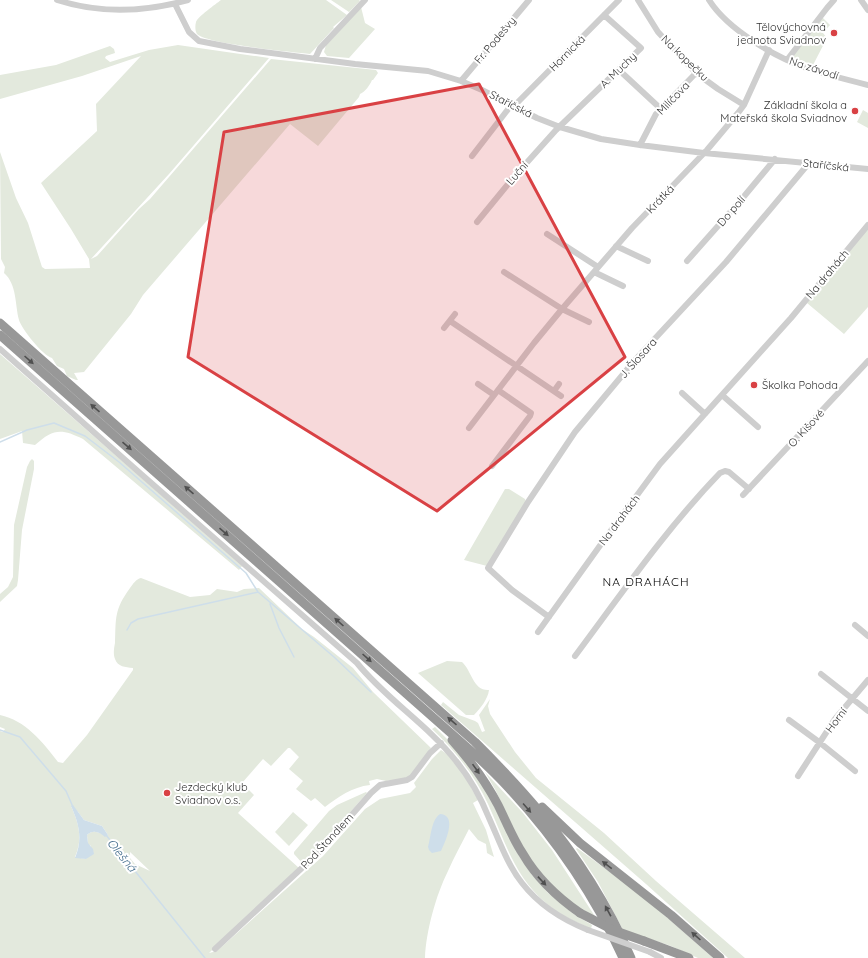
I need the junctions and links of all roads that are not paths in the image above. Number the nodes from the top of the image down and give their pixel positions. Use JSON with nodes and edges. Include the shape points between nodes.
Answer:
{"nodes":[{"id":1,"x":57,"y":0,"type":"edge"},
{"id":2,"x":188,"y":0,"type":"edge"},
{"id":3,"x":365,"y":0,"type":"edge"},
{"id":4,"x":530,"y":0,"type":"edge"},
{"id":5,"x":619,"y":0,"type":"edge"},
{"id":6,"x":638,"y":0,"type":"edge"},
{"id":7,"x":709,"y":0,"type":"edge"},
{"id":8,"x":834,"y":0,"type":"edge"},
{"id":9,"x":861,"y":0,"type":"edge"},
{"id":10,"x":175,"y":4,"type":"junction"},
{"id":11,"x":868,"y":10,"type":"edge"},
{"id":12,"x":604,"y":15,"type":"junction"},
{"id":13,"x":769,"y":50,"type":"junction"},
{"id":14,"x":315,"y":59,"type":"junction"},
{"id":15,"x":787,"y":60,"type":"junction"},
{"id":16,"x":619,"y":70,"type":"junction"},
{"id":17,"x":696,"y":73,"type":"junction"},
{"id":18,"x":461,"y":81,"type":"junction"},
{"id":19,"x":868,"y":85,"type":"edge"},
{"id":20,"x":744,"y":105,"type":"junction"},
{"id":21,"x":514,"y":106,"type":"junction"},
{"id":22,"x":661,"y":109,"type":"junction"},
{"id":23,"x":560,"y":127,"type":"junction"},
{"id":24,"x":640,"y":145,"type":"junction"},
{"id":25,"x":704,"y":153,"type":"junction"},
{"id":26,"x":472,"y":156,"type":"dead end"},
{"id":27,"x":775,"y":160,"type":"junction"},
{"id":28,"x":809,"y":163,"type":"junction"},
{"id":29,"x":868,"y":169,"type":"edge"},
{"id":30,"x":477,"y":222,"type":"dead end"},
{"id":31,"x":868,"y":225,"type":"edge"},
{"id":32,"x":547,"y":234,"type":"dead end"},
{"id":33,"x":616,"y":246,"type":"junction"},
{"id":34,"x":687,"y":261,"type":"dead end"},
{"id":35,"x":648,"y":262,"type":"dead end"},
{"id":36,"x":596,"y":269,"type":"junction"},
{"id":37,"x":504,"y":272,"type":"dead end"},
{"id":38,"x":623,"y":286,"type":"dead end"},
{"id":39,"x":562,"y":309,"type":"junction"},
{"id":40,"x":455,"y":314,"type":"dead end"},
{"id":41,"x":450,"y":321,"type":"junction"},
{"id":42,"x":589,"y":322,"type":"dead end"},
{"id":43,"x":0,"y":323,"type":"edge"},
{"id":44,"x":444,"y":328,"type":"dead end"},
{"id":45,"x":0,"y":334,"type":"edge"},
{"id":46,"x":0,"y":349,"type":"edge"},
{"id":47,"x":868,"y":361,"type":"edge"},
{"id":48,"x":516,"y":366,"type":"junction"},
{"id":49,"x":478,"y":384,"type":"dead end"},
{"id":50,"x":559,"y":384,"type":"dead end"},
{"id":51,"x":554,"y":391,"type":"junction"},
{"id":52,"x":496,"y":392,"type":"junction"},
{"id":53,"x":682,"y":393,"type":"dead end"},
{"id":54,"x":722,"y":395,"type":"junction"},
{"id":55,"x":561,"y":396,"type":"dead end"},
{"id":56,"x":705,"y":414,"type":"junction"},
{"id":57,"x":758,"y":427,"type":"dead end"},
{"id":58,"x":469,"y":428,"type":"dead end"},
{"id":59,"x":492,"y":466,"type":"dead end"},
{"id":60,"x":749,"y":489,"type":"junction"},
{"id":61,"x":743,"y":495,"type":"dead end"},
{"id":62,"x":549,"y":617,"type":"junction"},
{"id":63,"x":855,"y":625,"type":"dead end"},
{"id":64,"x":538,"y":632,"type":"dead end"},
{"id":65,"x":868,"y":636,"type":"edge"},
{"id":66,"x":575,"y":656,"type":"dead end"},
{"id":67,"x":821,"y":674,"type":"dead end"},
{"id":68,"x":868,"y":680,"type":"edge"},
{"id":69,"x":853,"y":698,"type":"junction"},
{"id":70,"x":413,"y":699,"type":"junction"},
{"id":71,"x":868,"y":711,"type":"edge"},
{"id":72,"x":789,"y":720,"type":"dead end"},
{"id":73,"x":819,"y":742,"type":"junction"},
{"id":74,"x":441,"y":743,"type":"junction"},
{"id":75,"x":855,"y":771,"type":"dead end"},
{"id":76,"x":798,"y":776,"type":"dead end"},
{"id":77,"x":510,"y":778,"type":"junction"},
{"id":78,"x":215,"y":949,"type":"dead end"},
{"id":79,"x":623,"y":958,"type":"edge"},
{"id":80,"x":632,"y":958,"type":"edge"},
{"id":81,"x":662,"y":958,"type":"edge"},
{"id":82,"x":689,"y":958,"type":"edge"},
{"id":83,"x":720,"y":958,"type":"edge"}],
"edges":[{"from":1,"to":10,"type":"street","via":[[106,10]]},
{"from":2,"to":10,"type":"street"},
{"from":3,"to":14,"type":"street","via":[[320,48]]},
{"from":4,"to":18,"type":"street","name":"Fr. Podešvy"},
{"from":5,"to":12,"type":"street","name":"Hornická"},
{"from":6,"to":17,"type":"street","name":"Na kopečku","via":[[658,32]]},
{"from":7,"to":13,"type":"street","name":"Na závodí","via":[[736,30]]},
{"from":8,"to":15,"type":"street"},
{"from":9,"to":11,"type":"street"},
{"from":10,"to":14,"type":"street","name":"Staříčská","via":[[189,32],[199,41]]},
{"from":12,"to":16,"type":"street","name":"A. Muchy","via":[[641,48]]},
{"from":12,"to":21,"type":"street","name":"Hornická"},
{"from":13,"to":15,"type":"street","name":"Na závodí"},
{"from":13,"to":20,"type":"street","name":"Krátká"},
{"from":14,"to":18,"type":"street","name":"Staříčská","via":[[419,69]]},
{"from":15,"to":19,"type":"street","name":"Na závodí","via":[[809,69]]},
{"from":16,"to":22,"type":"street"},
{"from":16,"to":23,"type":"street","name":"A. Muchy"},
{"from":17,"to":20,"type":"street","name":"Na kopečku"},
{"from":17,"to":22,"type":"street","name":"Milíčova"},
{"from":18,"to":21,"type":"street","name":"Staříčská"},
{"from":20,"to":25,"type":"street","name":"Krátká"},
{"from":21,"to":23,"type":"street","name":"Staříčská"},
{"from":21,"to":26,"type":"street","name":"Hornická","via":[[509,108]]},
{"from":22,"to":24,"type":"street","name":"Milíčova"},
{"from":23,"to":24,"type":"street","name":"Staříčská","via":[[601,139]]},
{"from":23,"to":30,"type":"street","name":"Luční"},
{"from":24,"to":25,"type":"street","name":"Staříčská"},
{"from":25,"to":27,"type":"street","name":"Staříčská"},
{"from":25,"to":33,"type":"street","name":"Krátká"},
{"from":27,"to":28,"type":"street","name":"Staříčská"},
{"from":27,"to":34,"type":"street","name":"Do polí"},
{"from":28,"to":29,"type":"street","name":"Staříčská"},
{"from":28,"to":62,"type":"street","name":"J. Šlosara","via":[[726,262],[635,360],[574,432],[488,568],[512,590]]},
{"from":31,"to":54,"type":"street","name":"Na drahách","via":[[791,318]]},
{"from":32,"to":36,"type":"street"},
{"from":33,"to":35,"type":"street"},
{"from":33,"to":36,"type":"street","name":"Krátká"},
{"from":36,"to":38,"type":"street"},
{"from":36,"to":39,"type":"street","name":"Krátká"},
{"from":37,"to":39,"type":"street"},
{"from":39,"to":42,"type":"street"},
{"from":39,"to":48,"type":"street","name":"Krátká"},
{"from":40,"to":41,"type":"street"},
{"from":41,"to":44,"type":"street"},
{"from":41,"to":48,"type":"street"},
{"from":77,"to":43,"type":"highway","one_way":true,"via":[[475,742]]},
{"from":45,"to":70,"type":"highway","one_way":true},
{"from":46,"to":74,"type":"street","via":[[357,663],[371,680]]},
{"from":47,"to":60,"type":"street","name":"O. Kišové"},
{"from":48,"to":51,"type":"street"},
{"from":48,"to":52,"type":"street","name":"Krátká"},
{"from":49,"to":52,"type":"street"},
{"from":50,"to":51,"type":"street"},
{"from":51,"to":55,"type":"street"},
{"from":52,"to":58,"type":"street","name":"Krátká"},
{"from":52,"to":59,"type":"street","via":[[531,413]]},
{"from":53,"to":56,"type":"street"},
{"from":54,"to":56,"type":"street","name":"Na drahách"},
{"from":54,"to":57,"type":"street"},
{"from":56,"to":62,"type":"street","name":"Na drahách","via":[[660,464]]},
{"from":60,"to":61,"type":"street","name":"O. Kišové"},
{"from":60,"to":66,"type":"street","via":[[729,472],[720,473],[691,503]]},
{"from":62,"to":64,"type":"street","name":"Na drahách"},
{"from":63,"to":65,"type":"street"},
{"from":67,"to":69,"type":"street","name":"Horní"},
{"from":68,"to":69,"type":"street","name":"Horní"},
{"from":69,"to":71,"type":"street","name":"Horní"},
{"from":69,"to":73,"type":"street","name":"Horní"},
{"from":70,"to":79,"type":"highway","one_way":true,"via":[[505,783],[533,815],[584,886]]},
{"from":70,"to":82,"type":"highway","one_way":true,"bridge":true,"via":[[475,768],[498,805],[522,854],[540,878],[563,901],[612,930]]},
{"from":72,"to":73,"type":"street","name":"Horní"},
{"from":73,"to":75,"type":"street","name":"Horní"},
{"from":73,"to":76,"type":"street","name":"Horní"},
{"from":74,"to":78,"type":"street","name":"Pod Štandlem","via":[[412,777],[380,785],[371,792],[319,852]]},
{"from":74,"to":81,"type":"street","bridge":true,"via":[[473,786],[505,855],[522,883],[533,895],[569,922]]},
{"from":80,"to":77,"type":"highway","one_way":true,"via":[[591,882],[539,811]]},
{"from":83,"to":77,"type":"highway","one_way":true,"via":[[671,915],[580,843]]}]}
